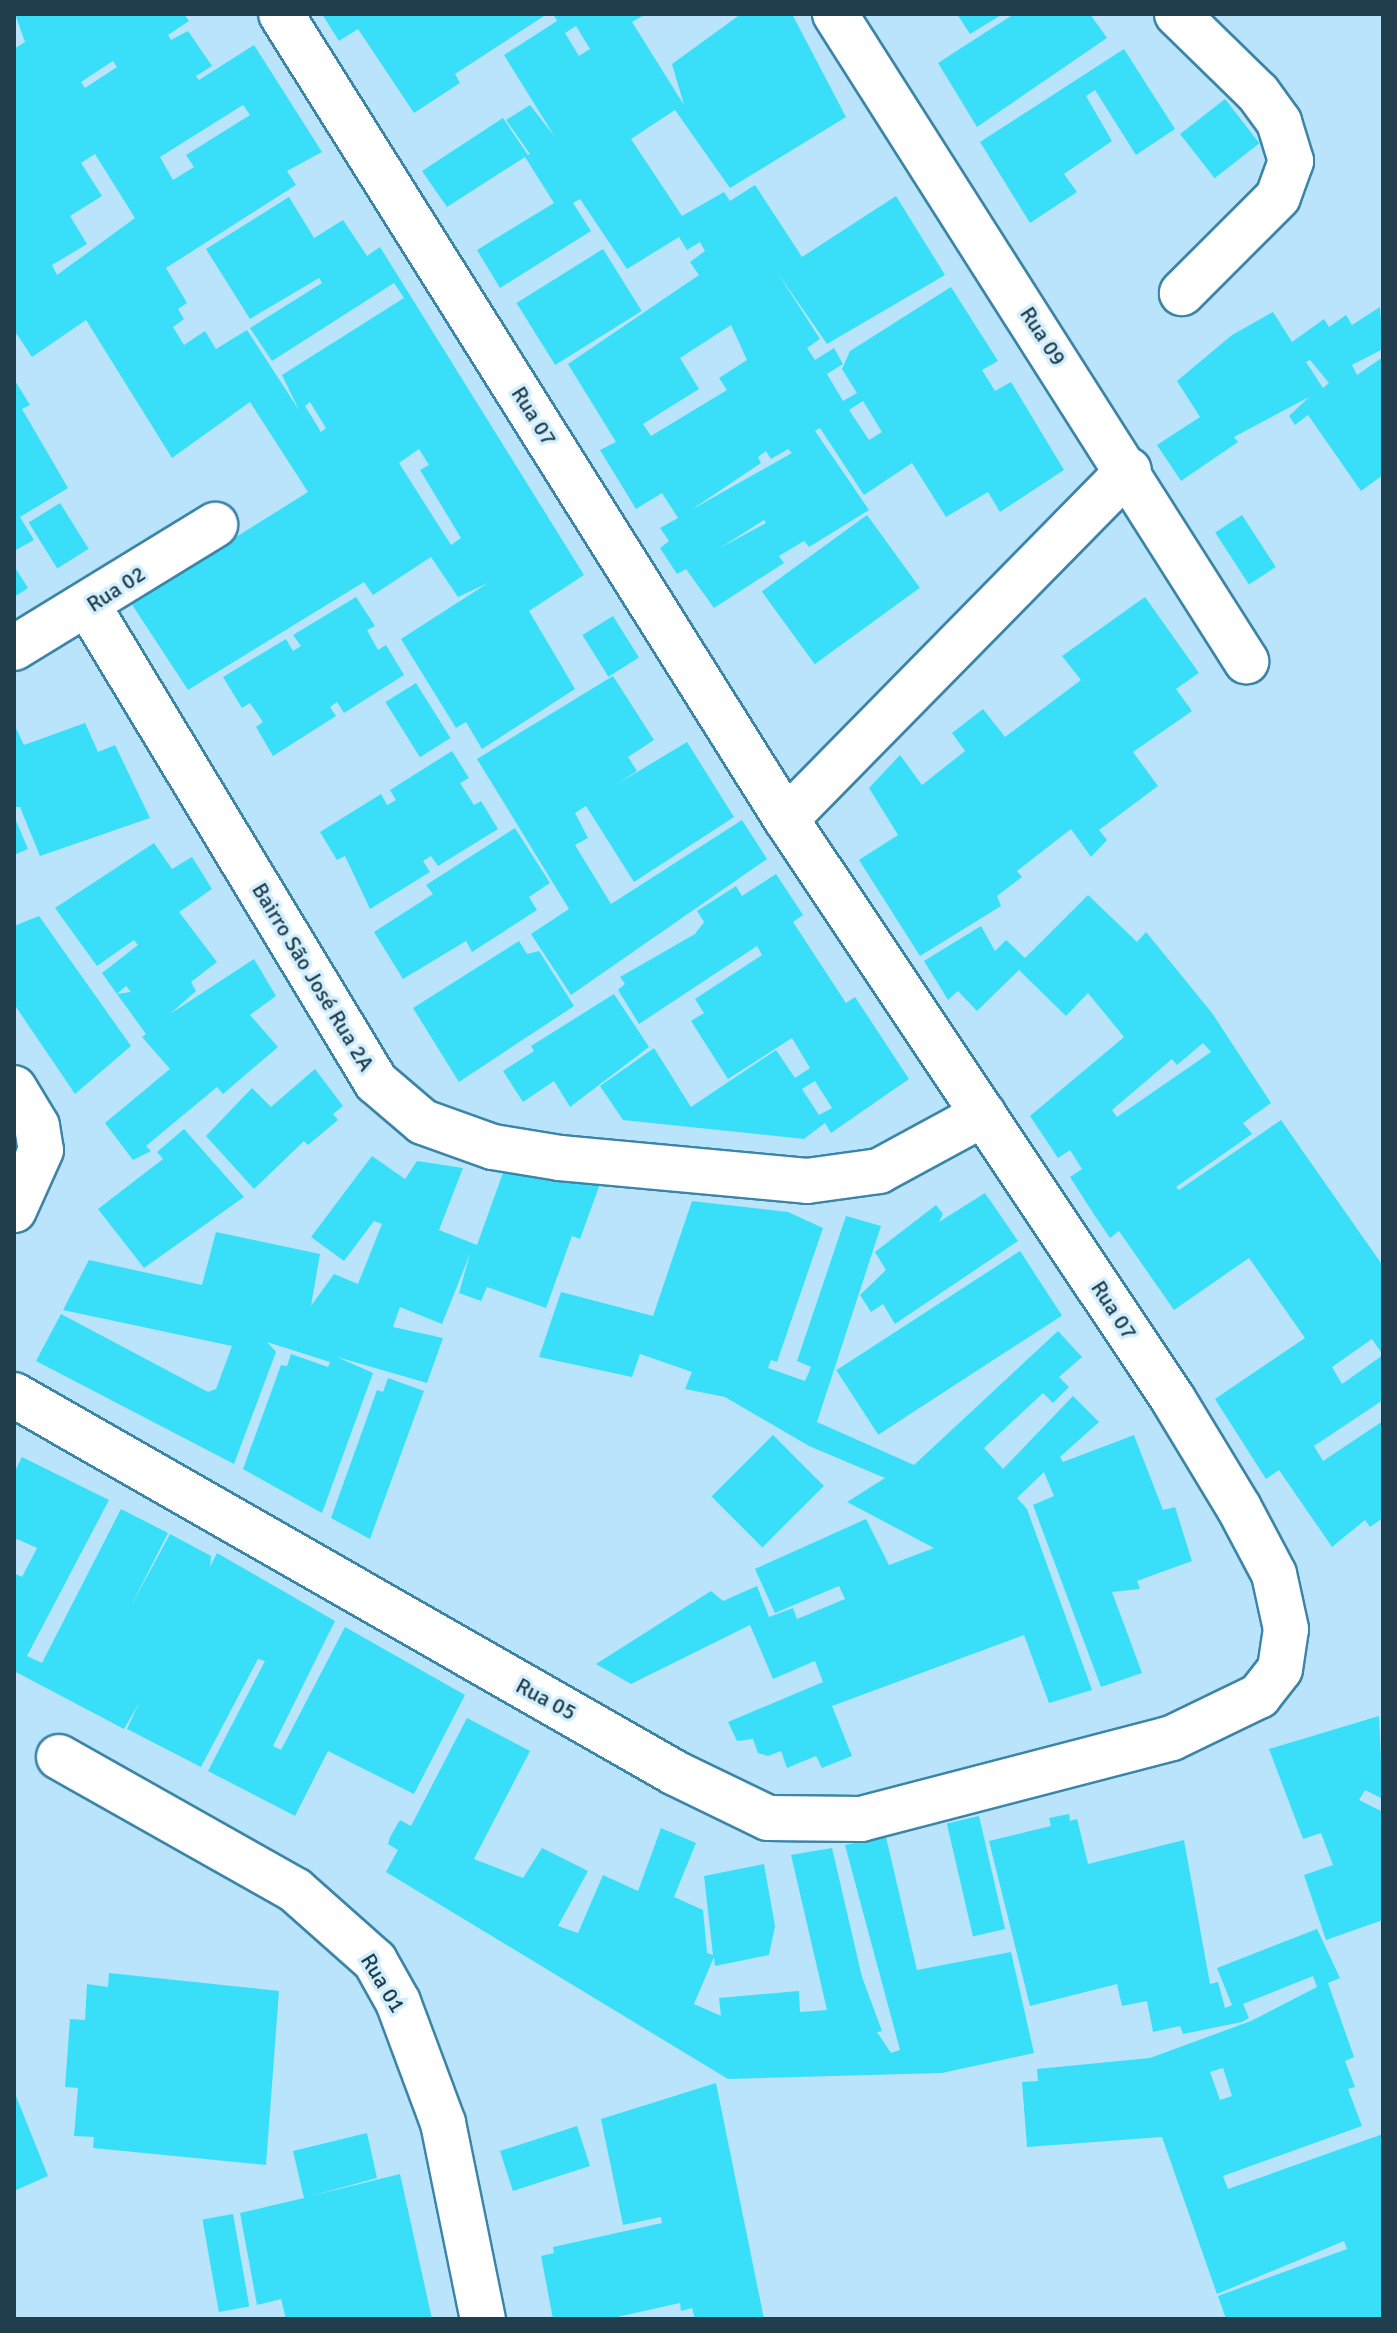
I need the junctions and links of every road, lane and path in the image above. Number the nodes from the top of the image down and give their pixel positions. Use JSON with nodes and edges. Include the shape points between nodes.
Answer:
{"nodes":[{"id":1,"x":281,"y":14,"type":"edge"},
{"id":2,"x":835,"y":14,"type":"edge"},
{"id":3,"x":1177,"y":14,"type":"edge"},
{"id":4,"x":1182,"y":293,"type":"dead end"},
{"id":5,"x":1129,"y":470,"type":"junction"},
{"id":6,"x":215,"y":525,"type":"dead end"},
{"id":7,"x":89,"y":607,"type":"junction"},
{"id":8,"x":14,"y":648,"type":"edge"},
{"id":9,"x":1246,"y":661,"type":"dead end"},
{"id":10,"x":786,"y":819,"type":"junction"},
{"id":11,"x":14,"y":1088,"type":"edge"},
{"id":12,"x":984,"y":1114,"type":"junction"},
{"id":13,"x":14,"y":1210,"type":"edge"},
{"id":14,"x":14,"y":1395,"type":"edge"},
{"id":15,"x":1120,"y":1749,"type":"joint"},
{"id":16,"x":59,"y":1757,"type":"dead end"},
{"id":17,"x":483,"y":2319,"type":"edge"}],
"edges":[{"from":1,"to":10,"type":"street","name":"Rua 07"},
{"from":2,"to":5,"type":"street","name":"Rua 09"},
{"from":3,"to":4,"type":"street","via":[[1258,93],[1279,122],[1291,161],[1278,197]]},
{"from":5,"to":9,"type":"street","name":"Rua 09"},
{"from":5,"to":10,"type":"street"},
{"from":6,"to":7,"type":"street","name":"Rua 02"},
{"from":7,"to":8,"type":"street","name":"Rua 02"},
{"from":7,"to":12,"type":"street","name":"Bairro São José Rua 2A","via":[[376,1082],[423,1122],[479,1143],[546,1156],[807,1181],[879,1171]]},
{"from":10,"to":12,"type":"street","name":"Rua 07"},
{"from":11,"to":13,"type":"street","via":[[37,1126],[41,1150]]},
{"from":12,"to":15,"type":"street","name":"Rua 07","via":[[1239,1508],[1274,1574],[1286,1629],[1280,1669],[1259,1696],[1172,1738]]},
{"from":14,"to":15,"type":"street","name":"Rua 05","via":[[675,1773],[768,1818],[861,1819]]},
{"from":16,"to":17,"type":"street","name":"Rua 01","via":[[295,1890],[342,1925],[375,1961],[398,2002],[443,2123]]}]}
